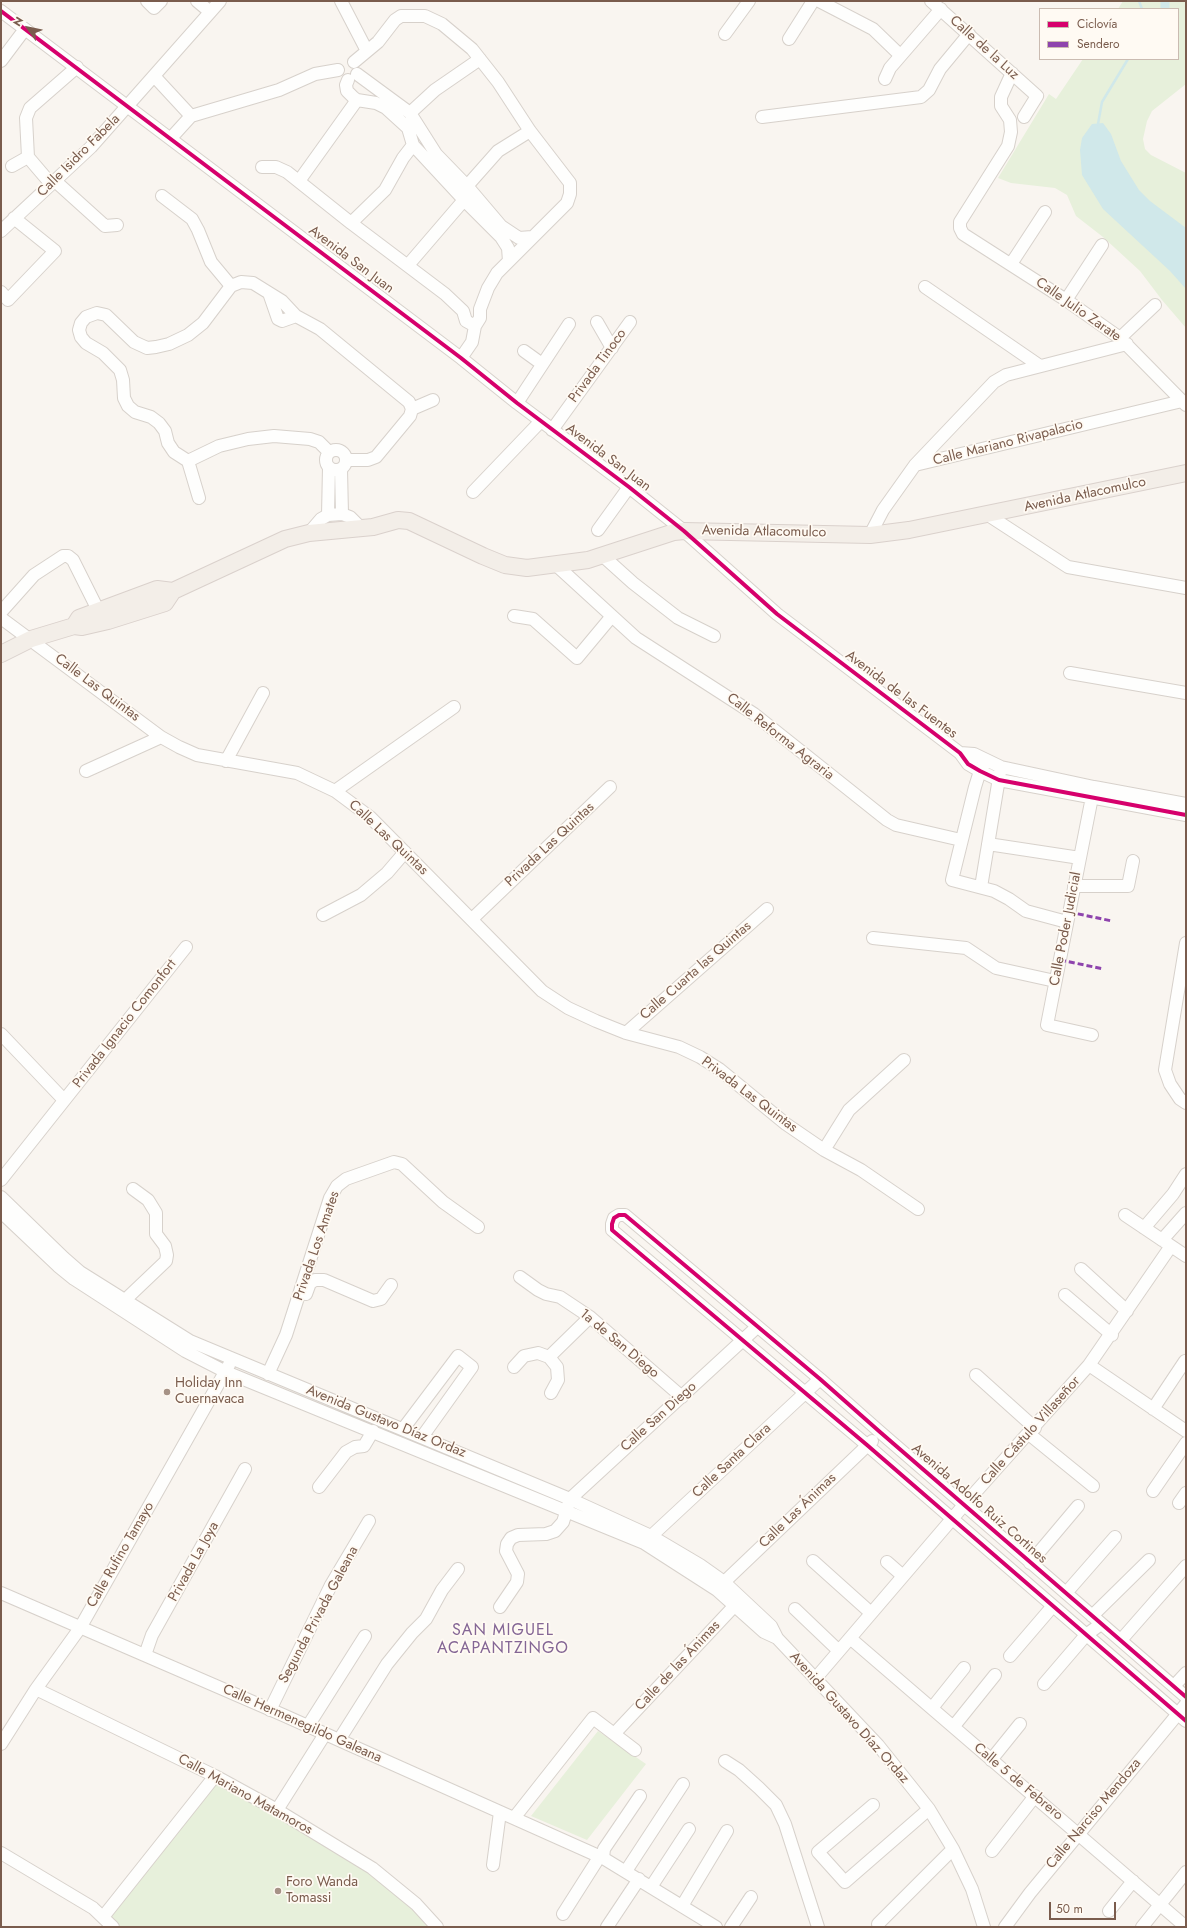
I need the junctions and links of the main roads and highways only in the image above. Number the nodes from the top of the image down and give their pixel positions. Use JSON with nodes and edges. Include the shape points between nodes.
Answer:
{"nodes":[{"id":1,"x":1182,"y":477,"type":"edge"},
{"id":2,"x":1,"y":654,"type":"edge"}],
"edges":[{"from":1,"to":2,"type":"main road","name":"Avenida Atlacomulco","via":[[909,530],[870,535],[674,532],[603,556],[527,568],[505,565],[409,521],[398,520],[373,528],[309,533],[285,539],[173,591],[157,589],[82,627],[74,626],[32,639]]}]}
